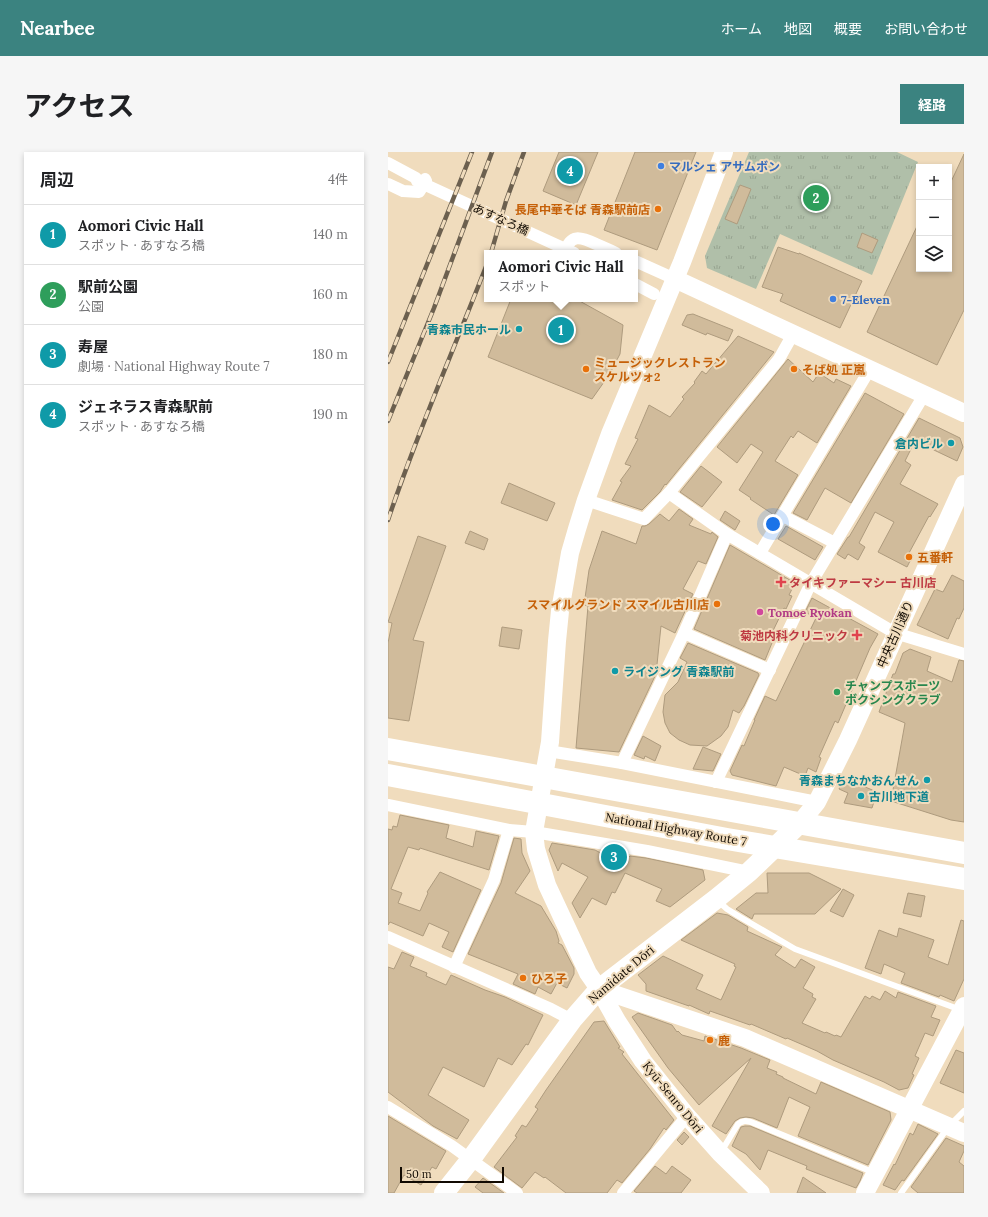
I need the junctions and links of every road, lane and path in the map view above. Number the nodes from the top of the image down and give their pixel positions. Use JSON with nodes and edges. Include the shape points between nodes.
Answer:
{"nodes":[{"id":1,"x":724,"y":152,"type":"edge"},
{"id":2,"x":388,"y":156,"type":"edge"},
{"id":3,"x":388,"y":162,"type":"edge"},
{"id":4,"x":388,"y":179,"type":"edge"},
{"id":5,"x":388,"y":184,"type":"edge"},
{"id":6,"x":566,"y":250,"type":"edge"},
{"id":7,"x":567,"y":250,"type":"edge"},
{"id":8,"x":609,"y":250,"type":"edge"},
{"id":9,"x":638,"y":262,"type":"edge"},
{"id":10,"x":675,"y":279,"type":"junction"},
{"id":11,"x":638,"y":286,"type":"edge"},
{"id":12,"x":654,"y":294,"type":"dead end"},
{"id":13,"x":793,"y":334,"type":"junction"},
{"id":14,"x":870,"y":370,"type":"junction"},
{"id":15,"x":924,"y":394,"type":"junction"},
{"id":16,"x":964,"y":413,"type":"edge"},
{"id":17,"x":964,"y":484,"type":"edge"},
{"id":18,"x":669,"y":493,"type":"junction"},
{"id":19,"x":586,"y":500,"type":"junction"},
{"id":20,"x":783,"y":516,"type":"junction"},
{"id":21,"x":727,"y":534,"type":"junction"},
{"id":22,"x":835,"y":543,"type":"junction"},
{"id":23,"x":760,"y":553,"type":"junction"},
{"id":24,"x":811,"y":583,"type":"junction"},
{"id":25,"x":684,"y":633,"type":"junction"},
{"id":26,"x":895,"y":634,"type":"junction"},
{"id":27,"x":964,"y":654,"type":"edge"},
{"id":28,"x":770,"y":670,"type":"junction"},
{"id":29,"x":388,"y":749,"type":"edge"},
{"id":30,"x":548,"y":751,"type":"junction"},
{"id":31,"x":622,"y":763,"type":"junction"},
{"id":32,"x":388,"y":775,"type":"edge"},
{"id":33,"x":716,"y":782,"type":"junction"},
{"id":34,"x":817,"y":802,"type":"junction"},
{"id":35,"x":388,"y":804,"type":"edge"},
{"id":36,"x":800,"y":823,"type":"junction"},
{"id":37,"x":509,"y":830,"type":"junction"},
{"id":38,"x":534,"y":832,"type":"junction"},
{"id":39,"x":776,"y":847,"type":"junction"},
{"id":40,"x":964,"y":853,"type":"edge"},
{"id":41,"x":748,"y":872,"type":"junction"},
{"id":42,"x":964,"y":879,"type":"edge"},
{"id":43,"x":716,"y":899,"type":"junction"},
{"id":44,"x":388,"y":937,"type":"edge"},
{"id":45,"x":454,"y":967,"type":"junction"},
{"id":46,"x":599,"y":989,"type":"junction"},
{"id":47,"x":963,"y":1008,"type":"edge"},
{"id":48,"x":572,"y":1020,"type":"junction"},
{"id":49,"x":388,"y":1107,"type":"edge"},
{"id":50,"x":909,"y":1108,"type":"junction"},
{"id":51,"x":964,"y":1111,"type":"edge"},
{"id":52,"x":687,"y":1116,"type":"junction"},
{"id":53,"x":956,"y":1129,"type":"edge"},
{"id":54,"x":720,"y":1153,"type":"junction"},
{"id":55,"x":471,"y":1159,"type":"junction"},
{"id":56,"x":875,"y":1173,"type":"junction"},
{"id":57,"x":444,"y":1193,"type":"edge"},
{"id":58,"x":517,"y":1193,"type":"edge"},
{"id":59,"x":623,"y":1193,"type":"edge"},
{"id":60,"x":761,"y":1193,"type":"edge"},
{"id":61,"x":865,"y":1193,"type":"edge"},
{"id":62,"x":901,"y":1193,"type":"edge"}],
"edges":[{"from":1,"to":10,"type":"street","name":"Kyū-Senro Dōri"},
{"from":2,"to":5,"type":"street","via":[[421,171],[426,181],[419,192],[403,191]]},
{"from":3,"to":4,"type":"street","via":[[417,174],[422,181],[418,189],[405,188]]},
{"from":3,"to":7,"type":"street","name":"あすなろ橋","via":[[416,178],[419,184]]},
{"from":6,"to":8,"type":"street","via":[[569,243],[576,238],[582,238]]},
{"from":9,"to":10,"type":"street"},
{"from":10,"to":13,"type":"street"},
{"from":10,"to":19,"type":"street","name":"Kyū-Senro Dōri","via":[[610,434]]},
{"from":11,"to":12,"type":"street"},
{"from":13,"to":14,"type":"street"},
{"from":13,"to":18,"type":"street","via":[[779,359]]},
{"from":14,"to":15,"type":"street"},
{"from":14,"to":20,"type":"street"},
{"from":15,"to":16,"type":"street"},
{"from":15,"to":22,"type":"street"},
{"from":17,"to":26,"type":"street","name":"中央古川通り"},
{"from":18,"to":19,"type":"street","via":[[644,519]]},
{"from":18,"to":21,"type":"street"},
{"from":19,"to":30,"type":"street","name":"Kyū-Senro Dōri","via":[[564,583]]},
{"from":20,"to":22,"type":"street"},
{"from":20,"to":23,"type":"street"},
{"from":21,"to":23,"type":"street"},
{"from":21,"to":25,"type":"street"},
{"from":22,"to":24,"type":"street"},
{"from":23,"to":24,"type":"street"},
{"from":24,"to":26,"type":"street"},
{"from":24,"to":28,"type":"street"},
{"from":25,"to":28,"type":"street"},
{"from":25,"to":31,"type":"street"},
{"from":26,"to":27,"type":"street"},
{"from":26,"to":34,"type":"street","name":"中央古川通り","via":[[848,740]]},
{"from":28,"to":33,"type":"street"},
{"from":29,"to":36,"type":"highway"},
{"from":30,"to":31,"type":"street"},
{"from":30,"to":38,"type":"street","name":"Kyū-Senro Dōri"},
{"from":31,"to":33,"type":"street"},
{"from":32,"to":39,"type":"highway","name":"National Highway Route 7"},
{"from":33,"to":34,"type":"street"},
{"from":34,"to":36,"type":"street","name":"中央古川通り"},
{"from":35,"to":37,"type":"street"},
{"from":36,"to":39,"type":"main road","name":"Namidate Dōri"},
{"from":36,"to":40,"type":"highway"},
{"from":37,"to":38,"type":"street"},
{"from":37,"to":45,"type":"street","via":[[494,880]]},
{"from":38,"to":41,"type":"street","via":[[647,851]]},
{"from":38,"to":46,"type":"street","name":"Kyū-Senro Dōri","via":[[536,849],[548,885],[588,973]]},
{"from":39,"to":41,"type":"main road","name":"Namidate Dōri"},
{"from":39,"to":42,"type":"highway","name":"National Highway Route 7"},
{"from":41,"to":43,"type":"main road","name":"Namidate Dōri"},
{"from":43,"to":46,"type":"main road","name":"Namidate Dōri"},
{"from":43,"to":47,"type":"lane","via":[[727,909],[795,949]]},
{"from":44,"to":45,"type":"street"},
{"from":45,"to":48,"type":"street"},
{"from":46,"to":48,"type":"main road","name":"Namidate Dōri"},
{"from":46,"to":50,"type":"street","via":[[745,1038]]},
{"from":46,"to":52,"type":"street","name":"Kyū-Senro Dōri","via":[[643,1061]]},
{"from":47,"to":50,"type":"street"},
{"from":48,"to":55,"type":"main road","name":"Namidate Dōri"},
{"from":49,"to":55,"type":"street"},
{"from":50,"to":53,"type":"street"},
{"from":50,"to":56,"type":"street"},
{"from":51,"to":53,"type":"lane"},
{"from":52,"to":54,"type":"street","name":"Kyū-Senro Dōri"},
{"from":52,"to":59,"type":"street"},
{"from":53,"to":62,"type":"lane"},
{"from":54,"to":56,"type":"lane","via":[[738,1124],[745,1121]]},
{"from":54,"to":60,"type":"street","name":"Kyū-Senro Dōri"},
{"from":55,"to":57,"type":"main road","name":"Namidate Dōri"},
{"from":55,"to":58,"type":"street"},
{"from":56,"to":61,"type":"street"}]}
